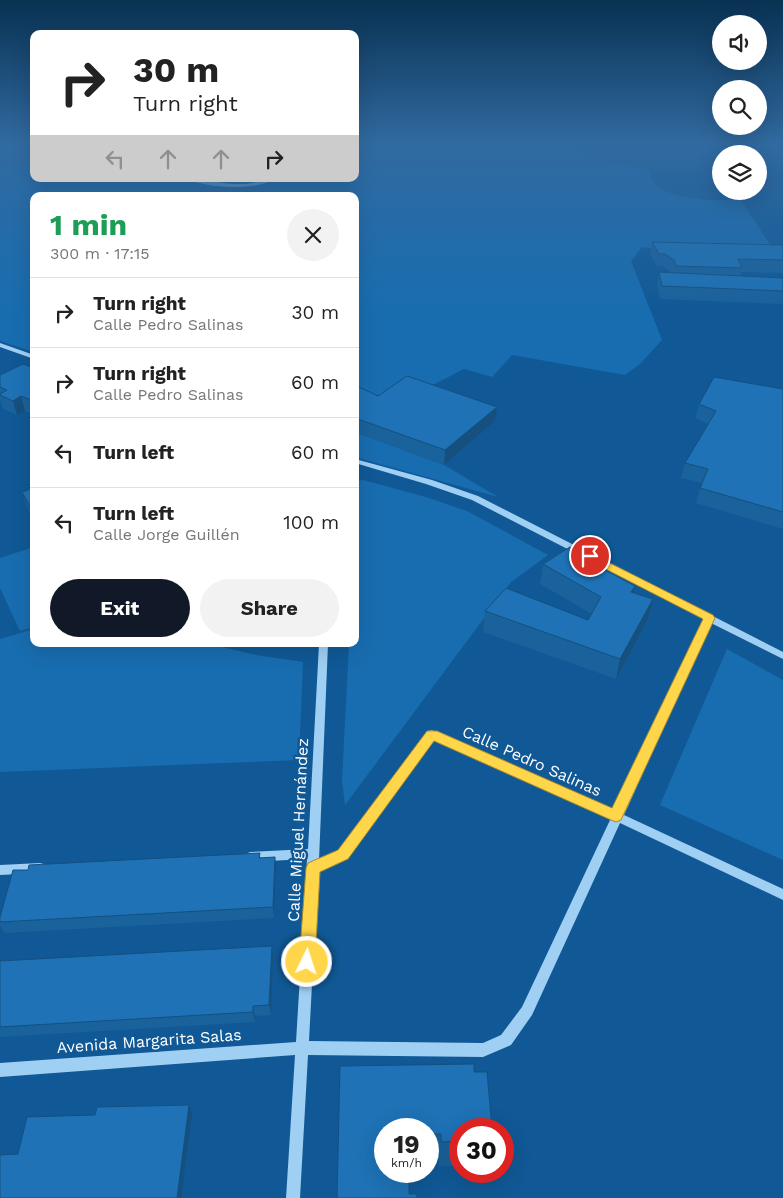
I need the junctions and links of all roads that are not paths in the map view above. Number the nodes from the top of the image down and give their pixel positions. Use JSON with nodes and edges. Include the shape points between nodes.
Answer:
{"nodes":[{"id":1,"x":0,"y":346,"type":"edge"},
{"id":2,"x":30,"y":356,"type":"edge"},
{"id":3,"x":359,"y":462,"type":"edge"},
{"id":4,"x":709,"y":618,"type":"junction"},
{"id":5,"x":322,"y":647,"type":"edge"},
{"id":6,"x":783,"y":656,"type":"edge"},
{"id":7,"x":616,"y":816,"type":"junction"},
{"id":8,"x":314,"y":854,"type":"junction"},
{"id":9,"x":236,"y":858,"type":"edge"},
{"id":10,"x":50,"y":868,"type":"edge"},
{"id":11,"x":313,"y":868,"type":"junction"},
{"id":12,"x":0,"y":872,"type":"edge"},
{"id":13,"x":783,"y":895,"type":"edge"},
{"id":14,"x":301,"y":1048,"type":"junction"},
{"id":15,"x":0,"y":1070,"type":"edge"},
{"id":16,"x":293,"y":1198,"type":"edge"}],
"edges":[{"from":1,"to":2,"type":"street"},
{"from":3,"to":4,"type":"street","via":[[476,498]]},
{"from":4,"to":6,"type":"street"},
{"from":4,"to":7,"type":"street"},
{"from":5,"to":8,"type":"street","name":"Calle Miguel Hernández"},
{"from":7,"to":11,"type":"street","name":"Calle Pedro Salinas","via":[[432,734],[343,854]]},
{"from":7,"to":13,"type":"street","name":"Calle Pedro Salinas"},
{"from":7,"to":14,"type":"street","via":[[527,1011],[506,1040],[483,1050]]},
{"from":8,"to":9,"type":"street"},
{"from":8,"to":11,"type":"street","name":"Calle Miguel Hernández"},
{"from":10,"to":12,"type":"street"},
{"from":11,"to":14,"type":"street","name":"Calle Miguel Hernández"},
{"from":14,"to":15,"type":"street","name":"Avenida Margarita Salas"},
{"from":14,"to":16,"type":"street","name":"Calle Miguel Hernández"}]}
